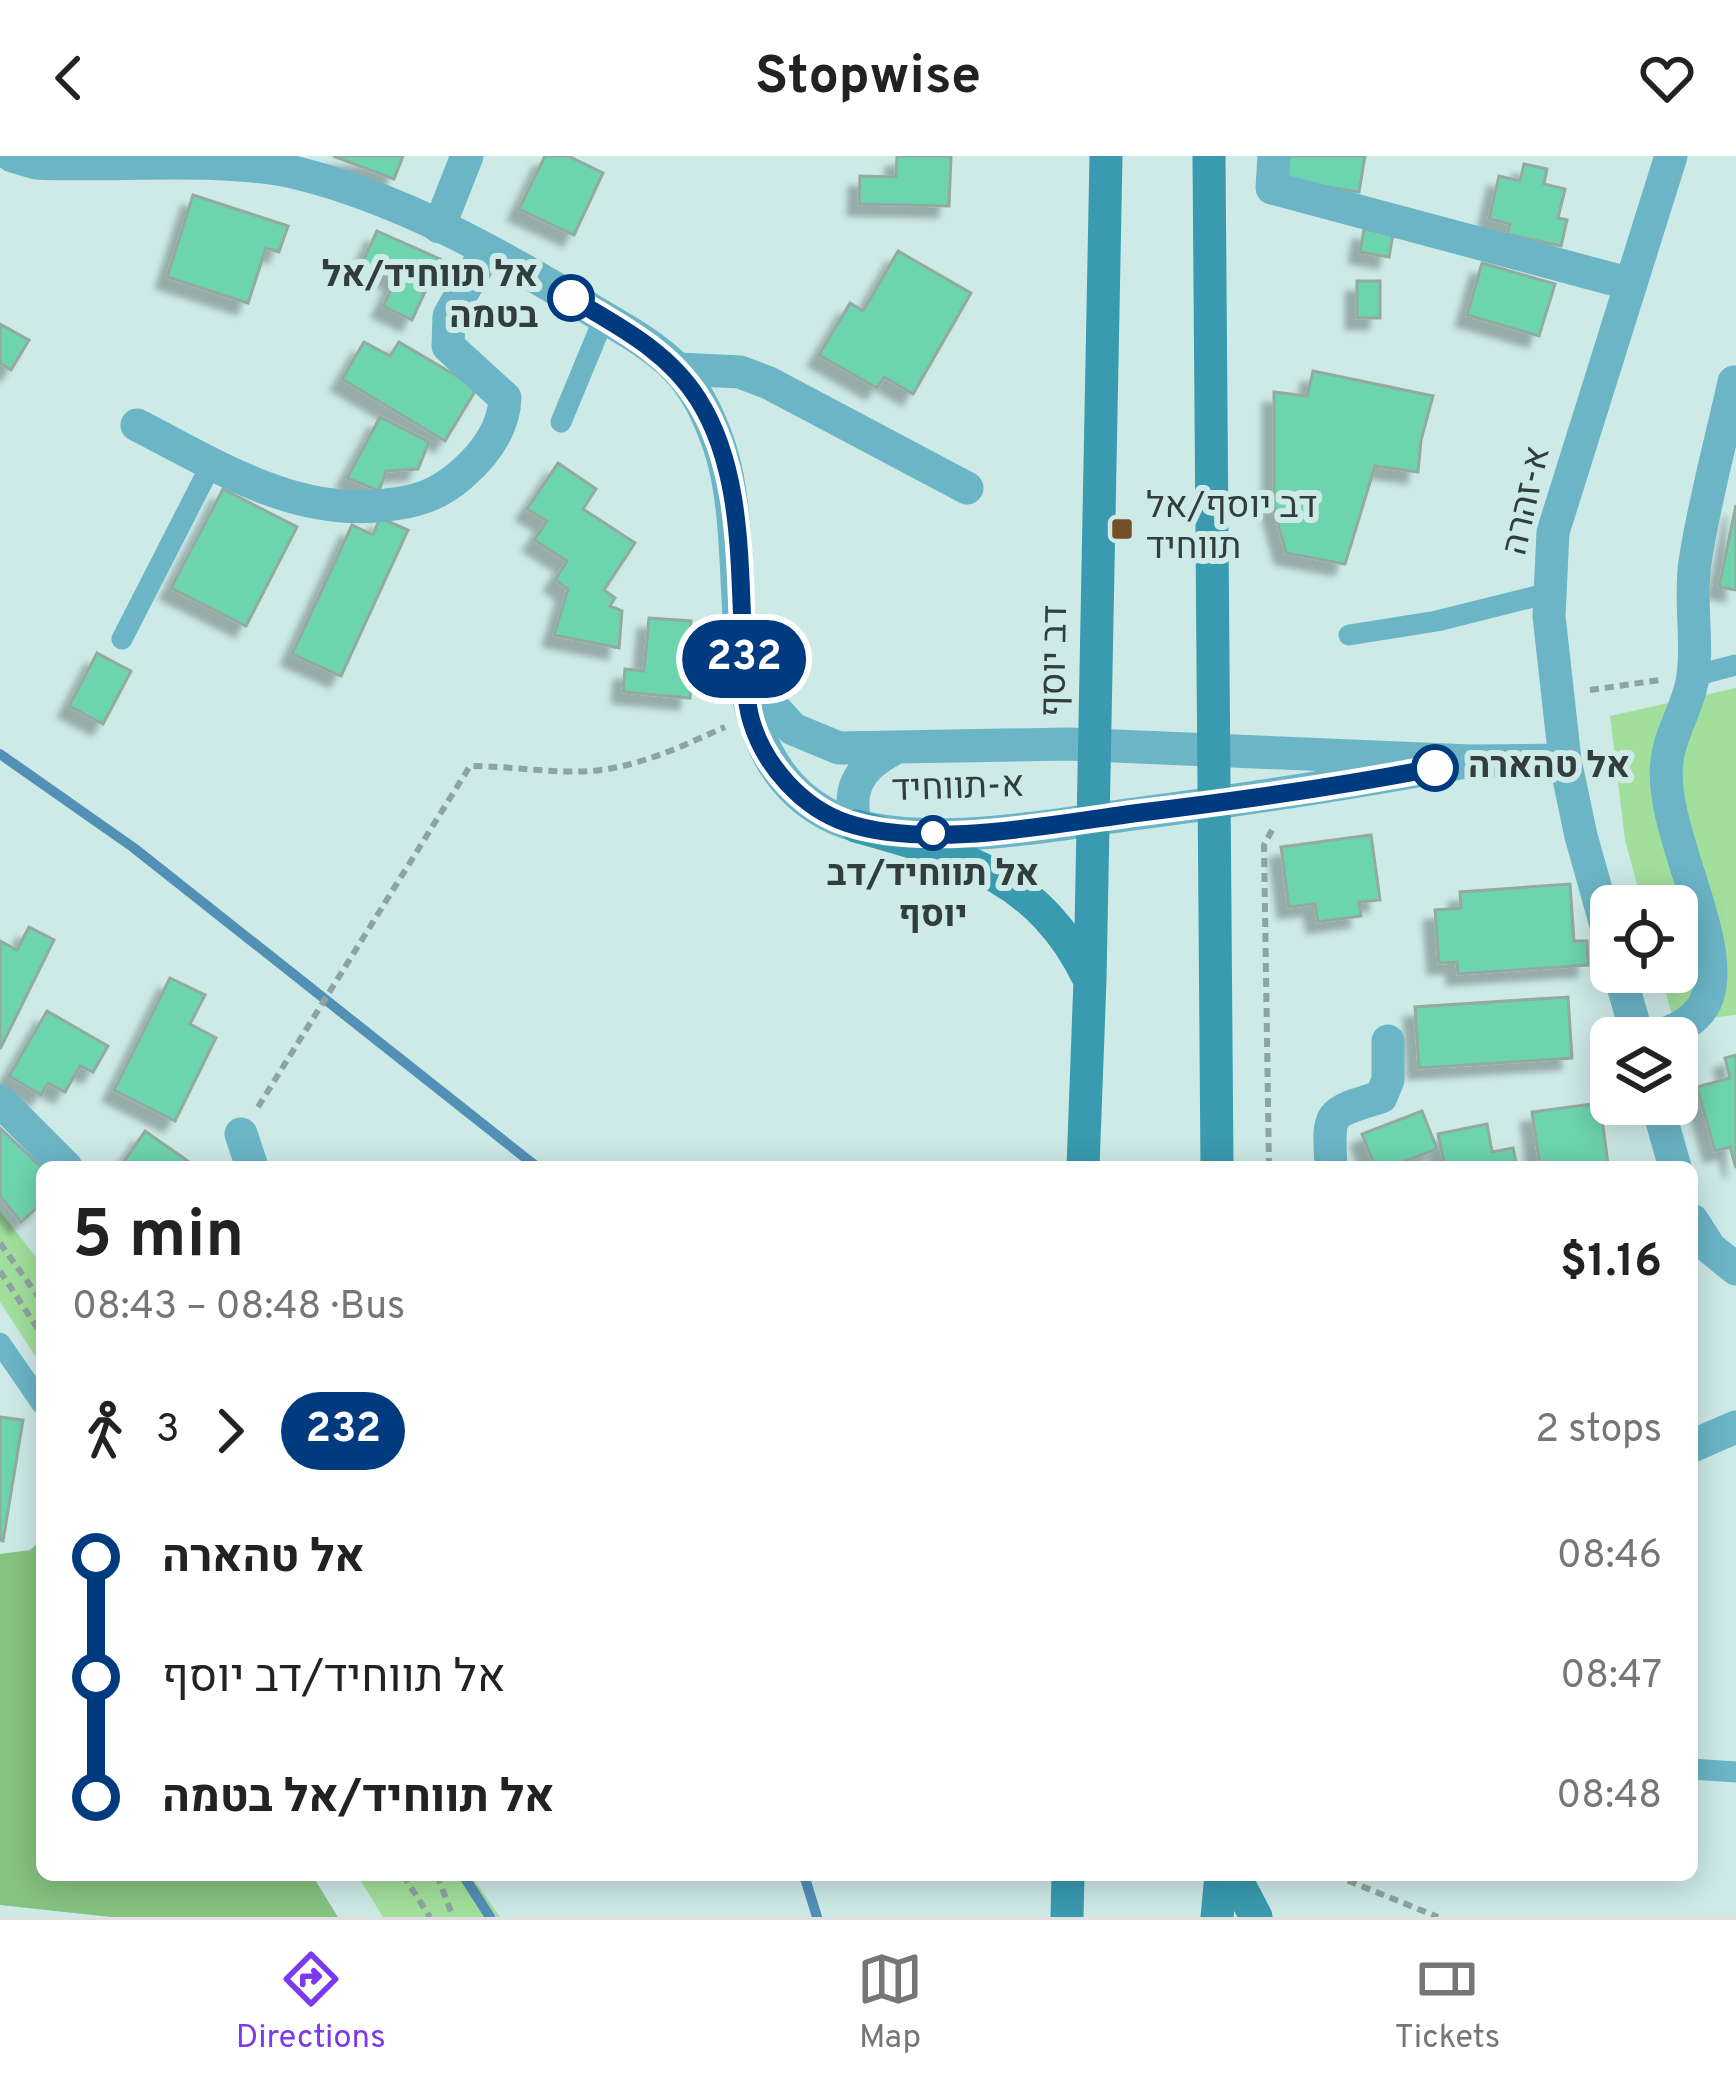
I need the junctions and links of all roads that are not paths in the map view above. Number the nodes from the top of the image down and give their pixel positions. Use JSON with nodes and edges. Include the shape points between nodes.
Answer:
{"nodes":[{"id":1,"x":12,"y":156,"type":"edge"},
{"id":2,"x":467,"y":156,"type":"edge"},
{"id":3,"x":1106,"y":156,"type":"edge"},
{"id":4,"x":1209,"y":156,"type":"edge"},
{"id":5,"x":1274,"y":156,"type":"edge"},
{"id":6,"x":1671,"y":156,"type":"edge"},
{"id":7,"x":439,"y":227,"type":"junction"},
{"id":8,"x":486,"y":251,"type":"junction"},
{"id":9,"x":1631,"y":284,"type":"junction"},
{"id":10,"x":604,"y":318,"type":"junction"},
{"id":11,"x":677,"y":369,"type":"junction"},
{"id":12,"x":1734,"y":382,"type":"edge"},
{"id":13,"x":561,"y":422,"type":"dead end"},
{"id":14,"x":137,"y":424,"type":"dead end"},
{"id":15,"x":212,"y":464,"type":"junction"},
{"id":16,"x":967,"y":488,"type":"dead end"},
{"id":17,"x":1549,"y":593,"type":"junction"},
{"id":18,"x":1349,"y":635,"type":"dead end"},
{"id":19,"x":122,"y":639,"type":"dead end"},
{"id":20,"x":743,"y":651,"type":"junction"},
{"id":21,"x":1736,"y":665,"type":"edge"},
{"id":22,"x":1694,"y":676,"type":"junction"},
{"id":23,"x":1094,"y":745,"type":"junction"},
{"id":24,"x":892,"y":749,"type":"junction"},
{"id":25,"x":1214,"y":751,"type":"junction"},
{"id":26,"x":1565,"y":760,"type":"junction"},
{"id":27,"x":1470,"y":761,"type":"junction"},
{"id":28,"x":1214,"y":804,"type":"junction"},
{"id":29,"x":1092,"y":820,"type":"junction"},
{"id":30,"x":856,"y":826,"type":"junction"},
{"id":31,"x":1595,"y":885,"type":"edge"},
{"id":32,"x":1090,"y":980,"type":"junction"},
{"id":33,"x":1691,"y":1017,"type":"edge"},
{"id":34,"x":1388,"y":1040,"type":"dead end"},
{"id":35,"x":0,"y":1101,"type":"edge"},
{"id":36,"x":1663,"y":1125,"type":"edge"},
{"id":37,"x":241,"y":1134,"type":"road end"},
{"id":38,"x":60,"y":1161,"type":"edge"},
{"id":39,"x":251,"y":1161,"type":"edge"},
{"id":40,"x":1083,"y":1161,"type":"edge"},
{"id":41,"x":1217,"y":1161,"type":"edge"},
{"id":42,"x":1331,"y":1161,"type":"edge"},
{"id":43,"x":1673,"y":1161,"type":"edge"},
{"id":44,"x":1698,"y":1230,"type":"edge"},
{"id":45,"x":1736,"y":1269,"type":"edge"},
{"id":46,"x":0,"y":1343,"type":"edge"},
{"id":47,"x":36,"y":1395,"type":"edge"},
{"id":48,"x":1736,"y":1427,"type":"edge"},
{"id":49,"x":1698,"y":1443,"type":"edge"},
{"id":50,"x":1698,"y":1769,"type":"edge"},
{"id":51,"x":1736,"y":1772,"type":"edge"},
{"id":52,"x":1068,"y":1881,"type":"edge"},
{"id":53,"x":1220,"y":1881,"type":"edge"},
{"id":54,"x":1237,"y":1881,"type":"edge"},
{"id":55,"x":1067,"y":1917,"type":"edge"},
{"id":56,"x":1217,"y":1917,"type":"edge"},
{"id":57,"x":1256,"y":1917,"type":"edge"}],
"edges":[{"from":1,"to":7,"type":"street","name":"א-תווחיד","via":[[291,172]]},
{"from":2,"to":7,"type":"street"},
{"from":3,"to":23,"type":"main road","name":"דב יוסף"},
{"from":4,"to":25,"type":"main road"},
{"from":5,"to":9,"type":"street","via":[[1272,188]]},
{"from":6,"to":9,"type":"street","name":"א-זהרה"},
{"from":7,"to":8,"type":"street","name":"א-תווחיד"},
{"from":8,"to":10,"type":"street","name":"א-תווחיד"},
{"from":8,"to":15,"type":"street","via":[[449,316],[448,346],[498,388],[505,415],[476,461],[444,489],[414,502],[356,509],[310,505]]},
{"from":9,"to":17,"type":"street","name":"א-זהרה","via":[[1553,532]]},
{"from":10,"to":11,"type":"street","name":"א-תווחיד"},
{"from":10,"to":13,"type":"lane"},
{"from":11,"to":16,"type":"street","via":[[740,372],[769,383]]},
{"from":11,"to":20,"type":"street","name":"א-תווחיד","via":[[701,403],[732,496]]},
{"from":12,"to":22,"type":"street","via":[[1695,564]]},
{"from":14,"to":15,"type":"street"},
{"from":15,"to":19,"type":"lane"},
{"from":17,"to":18,"type":"lane"},
{"from":17,"to":26,"type":"street","name":"א-זהרה"},
{"from":20,"to":24,"type":"street","name":"א-תווחיד","via":[[771,704],[801,734],[838,748]]},
{"from":20,"to":30,"type":"street","name":"א-תווחיד","via":[[750,716],[766,754],[821,812]]},
{"from":21,"to":22,"type":"lane"},
{"from":22,"to":33,"type":"street","via":[[1666,762],[1712,964],[1708,996]]},
{"from":23,"to":24,"type":"street","name":"א-תווחיד"},
{"from":23,"to":25,"type":"street"},
{"from":23,"to":29,"type":"main road","name":"דב יוסף"},
{"from":24,"to":30,"type":"street","via":[[857,778]]},
{"from":25,"to":27,"type":"street"},
{"from":25,"to":28,"type":"main road"},
{"from":26,"to":27,"type":"street"},
{"from":26,"to":31,"type":"street","name":"א-זהרה"},
{"from":27,"to":28,"type":"street"},
{"from":28,"to":29,"type":"street","name":"א-תווחיד"},
{"from":28,"to":41,"type":"main road"},
{"from":29,"to":30,"type":"street","name":"א-תווחיד","via":[[909,834]]},
{"from":29,"to":32,"type":"main road","name":"דב יוסף"},
{"from":30,"to":32,"type":"main road","via":[[1013,884],[1058,926]]},
{"from":32,"to":40,"type":"main road","name":"דב יוסף"},
{"from":34,"to":42,"type":"street","via":[[1381,1097],[1334,1115]]},
{"from":35,"to":38,"type":"street"},
{"from":36,"to":43,"type":"street"},
{"from":37,"to":39,"type":"street"},
{"from":44,"to":45,"type":"street"},
{"from":46,"to":47,"type":"lane"},
{"from":48,"to":49,"type":"street"},
{"from":50,"to":51,"type":"lane"},
{"from":52,"to":55,"type":"main road"},
{"from":53,"to":56,"type":"main road"},
{"from":54,"to":57,"type":"main road"}]}
